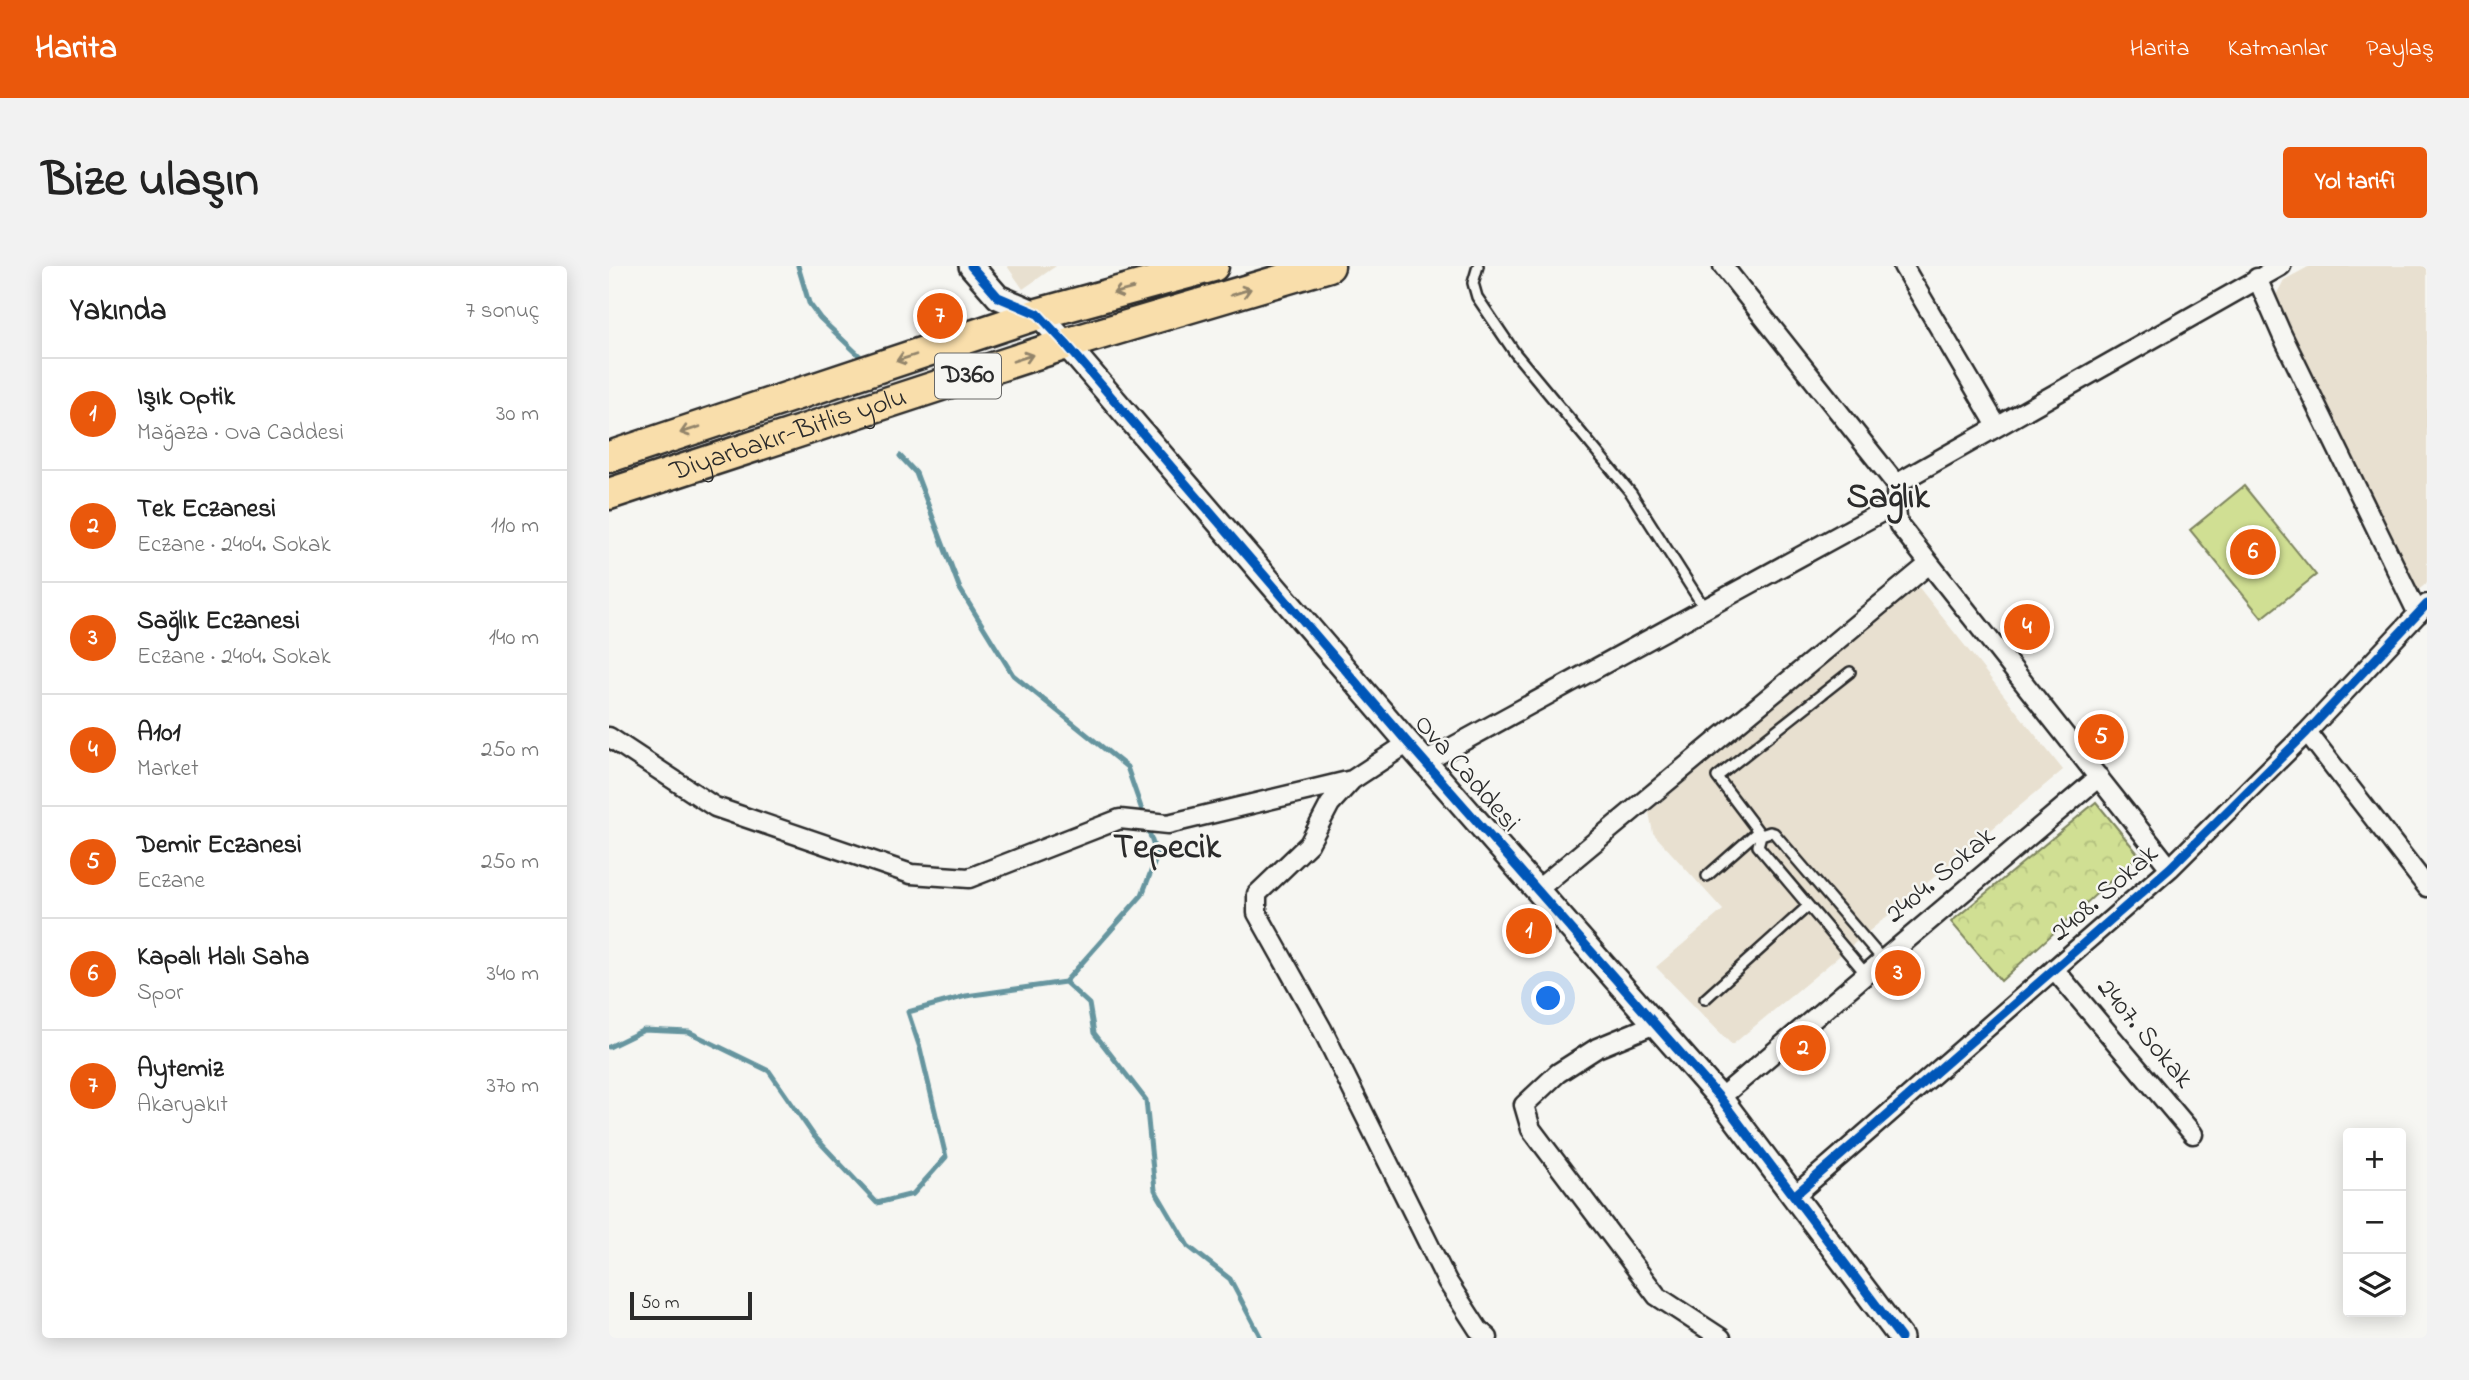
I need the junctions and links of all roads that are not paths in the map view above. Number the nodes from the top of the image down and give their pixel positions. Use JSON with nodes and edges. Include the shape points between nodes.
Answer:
{"nodes":[{"id":1,"x":971,"y":266,"type":"edge"},
{"id":2,"x":1213,"y":266,"type":"edge"},
{"id":3,"x":1329,"y":266,"type":"edge"},
{"id":4,"x":1478,"y":266,"type":"edge"},
{"id":5,"x":1723,"y":266,"type":"edge"},
{"id":6,"x":1903,"y":266,"type":"edge"},
{"id":7,"x":2281,"y":266,"type":"edge"},
{"id":8,"x":2257,"y":278,"type":"junction"},
{"id":9,"x":1038,"y":314,"type":"junction"},
{"id":10,"x":1066,"y":344,"type":"junction"},
{"id":11,"x":1997,"y":426,"type":"junction"},
{"id":12,"x":609,"y":457,"type":"edge"},
{"id":13,"x":1896,"y":484,"type":"junction"},
{"id":14,"x":609,"y":494,"type":"edge"},
{"id":15,"x":1898,"y":503,"type":"junction"},
{"id":16,"x":1929,"y":564,"type":"junction"},
{"id":17,"x":1705,"y":609,"type":"junction"},
{"id":18,"x":2422,"y":609,"type":"edge"},
{"id":19,"x":1850,"y":672,"type":"dead end"},
{"id":20,"x":2307,"y":732,"type":"junction"},
{"id":21,"x":609,"y":737,"type":"edge"},
{"id":22,"x":1408,"y":743,"type":"junction"},
{"id":23,"x":1425,"y":762,"type":"junction"},
{"id":24,"x":2099,"y":777,"type":"junction"},
{"id":25,"x":1352,"y":780,"type":"junction"},
{"id":26,"x":1760,"y":833,"type":"junction"},
{"id":27,"x":2170,"y":868,"type":"junction"},
{"id":28,"x":1707,"y":876,"type":"dead end"},
{"id":29,"x":2427,"y":887,"type":"edge"},
{"id":30,"x":1537,"y":890,"type":"junction"},
{"id":31,"x":1808,"y":906,"type":"junction"},
{"id":32,"x":1883,"y":960,"type":"junction"},
{"id":33,"x":2054,"y":969,"type":"junction"},
{"id":34,"x":1866,"y":974,"type":"junction"},
{"id":35,"x":1705,"y":999,"type":"dead end"},
{"id":36,"x":1655,"y":1024,"type":"junction"},
{"id":37,"x":1720,"y":1098,"type":"junction"},
{"id":38,"x":2193,"y":1134,"type":"dead end"},
{"id":39,"x":1794,"y":1196,"type":"junction"},
{"id":40,"x":1488,"y":1338,"type":"edge"},
{"id":41,"x":1721,"y":1338,"type":"edge"},
{"id":42,"x":1901,"y":1338,"type":"edge"}],
"edges":[{"from":1,"to":9,"type":"street","name":"Ova Caddesi","via":[[998,297]]},
{"from":2,"to":9,"type":"highway","name":"Diyarbakır-Bitlis yolu","number":"D360","one_way":true},
{"from":10,"to":3,"type":"highway","name":"Diyarbakır-Bitlis yolu","number":"D360","one_way":true},
{"from":4,"to":17,"type":"lane","via":[[1473,283],[1477,297],[1515,353],[1630,493]]},
{"from":5,"to":13,"type":"street"},
{"from":6,"to":11,"type":"street"},
{"from":7,"to":8,"type":"street"},
{"from":8,"to":11,"type":"street"},
{"from":8,"to":18,"type":"street"},
{"from":9,"to":10,"type":"street","name":"Ova Caddesi"},
{"from":9,"to":12,"type":"highway","name":"Diyarbakır-Bitlis yolu","number":"D360","one_way":true},
{"from":14,"to":10,"type":"highway","name":"Diyarbakır-Bitlis yolu","number":"D360","one_way":true},
{"from":10,"to":22,"type":"street","name":"Ova Caddesi"},
{"from":11,"to":13,"type":"street"},
{"from":13,"to":15,"type":"street"},
{"from":15,"to":16,"type":"street","via":[[1899,525]]},
{"from":15,"to":17,"type":"street"},
{"from":16,"to":24,"type":"street"},
{"from":16,"to":30,"type":"street"},
{"from":17,"to":23,"type":"street"},
{"from":18,"to":20,"type":"street","name":"2408. Sokak"},
{"from":19,"to":26,"type":"lane","via":[[1717,777]]},
{"from":20,"to":27,"type":"street","name":"2408. Sokak"},
{"from":20,"to":29,"type":"street"},
{"from":21,"to":25,"type":"street","via":[[715,807],[911,874],[969,878],[1120,819],[1168,824]]},
{"from":22,"to":23,"type":"street","name":"Ova Caddesi"},
{"from":22,"to":25,"type":"street"},
{"from":23,"to":30,"type":"street","name":"Ova Caddesi"},
{"from":24,"to":27,"type":"street"},
{"from":24,"to":32,"type":"street","name":"2404. Sokak"},
{"from":25,"to":40,"type":"street","via":[[1330,804],[1309,844],[1257,894],[1257,914],[1322,1029],[1447,1281]]},
{"from":26,"to":28,"type":"lane"},
{"from":26,"to":31,"type":"lane","via":[[1758,846]]},
{"from":26,"to":32,"type":"lane","via":[[1774,833]]},
{"from":27,"to":33,"type":"street","name":"2408. Sokak"},
{"from":30,"to":36,"type":"street","name":"Ova Caddesi"},
{"from":31,"to":34,"type":"lane"},
{"from":31,"to":35,"type":"lane"},
{"from":32,"to":34,"type":"street","name":"2404. Sokak"},
{"from":33,"to":38,"type":"street","name":"2407. Sokak"},
{"from":33,"to":39,"type":"street","name":"2408. Sokak"},
{"from":34,"to":37,"type":"street","name":"2404. Sokak"},
{"from":36,"to":37,"type":"street","name":"Ova Caddesi"},
{"from":36,"to":41,"type":"street","via":[[1597,1048],[1558,1073],[1524,1105],[1531,1129],[1657,1296]]},
{"from":37,"to":39,"type":"street","name":"Ova Caddesi"},
{"from":39,"to":42,"type":"street","name":"Ova Caddesi"}]}
